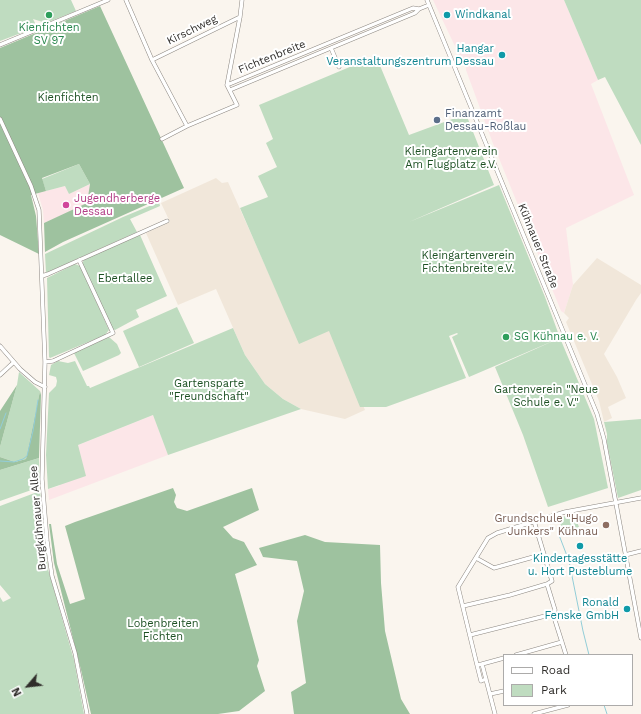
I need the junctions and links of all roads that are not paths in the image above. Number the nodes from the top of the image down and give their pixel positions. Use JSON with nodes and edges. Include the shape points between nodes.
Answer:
{"nodes":[{"id":1,"x":108,"y":0,"type":"edge"},
{"id":2,"x":126,"y":0,"type":"edge"},
{"id":3,"x":242,"y":0,"type":"edge"},
{"id":4,"x":427,"y":0,"type":"edge"},
{"id":5,"x":429,"y":5,"type":"junction"},
{"id":6,"x":419,"y":9,"type":"junction"},
{"id":7,"x":240,"y":17,"type":"junction"},
{"id":8,"x":329,"y":43,"type":"junction"},
{"id":9,"x":0,"y":45,"type":"edge"},
{"id":10,"x":331,"y":49,"type":"junction"},
{"id":11,"x":152,"y":60,"type":"junction"},
{"id":12,"x":339,"y":67,"type":"dead end"},
{"id":13,"x":227,"y":85,"type":"junction"},
{"id":14,"x":230,"y":90,"type":"junction"},
{"id":15,"x":0,"y":119,"type":"edge"},
{"id":16,"x":187,"y":126,"type":"junction"},
{"id":17,"x":162,"y":139,"type":"dead end"},
{"id":18,"x":167,"y":221,"type":"dead end"},
{"id":19,"x":79,"y":260,"type":"junction"},
{"id":20,"x":42,"y":276,"type":"junction"},
{"id":21,"x":0,"y":346,"type":"edge"},
{"id":22,"x":14,"y":362,"type":"junction"},
{"id":23,"x":45,"y":362,"type":"junction"},
{"id":24,"x":0,"y":375,"type":"edge"},
{"id":25,"x":45,"y":387,"type":"junction"},
{"id":26,"x":641,"y":498,"type":"edge"},
{"id":27,"x":616,"y":504,"type":"junction"},
{"id":28,"x":534,"y":522,"type":"junction"},
{"id":29,"x":641,"y":551,"type":"edge"},
{"id":30,"x":544,"y":554,"type":"junction"},
{"id":31,"x":625,"y":555,"type":"junction"},
{"id":32,"x":476,"y":558,"type":"junction"},
{"id":33,"x":547,"y":584,"type":"junction"},
{"id":34,"x":463,"y":606,"type":"junction"},
{"id":35,"x":553,"y":614,"type":"junction"},
{"id":36,"x":470,"y":635,"type":"junction"},
{"id":37,"x":641,"y":638,"type":"edge"},
{"id":38,"x":562,"y":642,"type":"junction"},
{"id":39,"x":520,"y":654,"type":"edge"},
{"id":40,"x":566,"y":654,"type":"edge"},
{"id":41,"x":503,"y":658,"type":"edge"},
{"id":42,"x":482,"y":664,"type":"junction"},
{"id":43,"x":477,"y":665,"type":"junction"},
{"id":44,"x":486,"y":680,"type":"junction"},
{"id":45,"x":503,"y":690,"type":"edge"},
{"id":46,"x":490,"y":694,"type":"junction"},
{"id":47,"x":564,"y":706,"type":"edge"},
{"id":48,"x":87,"y":714,"type":"edge"},
{"id":49,"x":495,"y":714,"type":"edge"},
{"id":50,"x":534,"y":714,"type":"edge"}],
"edges":[{"from":1,"to":9,"type":"street"},
{"from":2,"to":11,"type":"street"},
{"from":3,"to":7,"type":"street"},
{"from":4,"to":5,"type":"street","name":"Kühnauer Straße"},
{"from":5,"to":6,"type":"street","name":"Fichtenbreite"},
{"from":5,"to":27,"type":"street","name":"Kühnauer Straße","via":[[596,409]]},
{"from":6,"to":8,"type":"street","name":"Fichtenbreite","via":[[413,8]]},
{"from":6,"to":10,"type":"street","name":"Fichtenbreite","via":[[415,14]]},
{"from":7,"to":11,"type":"street","name":"Kirschweg"},
{"from":7,"to":13,"type":"street"},
{"from":8,"to":10,"type":"street"},
{"from":8,"to":13,"type":"street","name":"Fichtenbreite"},
{"from":10,"to":12,"type":"street"},
{"from":10,"to":14,"type":"street","name":"Fichtenbreite"},
{"from":11,"to":16,"type":"street"},
{"from":13,"to":14,"type":"street","name":"Fichtenbreite"},
{"from":14,"to":16,"type":"street","name":"Fichtenbreite","via":[[237,105]]},
{"from":15,"to":20,"type":"street","via":[[37,201]]},
{"from":16,"to":17,"type":"street","name":"Fichtenbreite"},
{"from":18,"to":19,"type":"street"},
{"from":19,"to":20,"type":"street"},
{"from":19,"to":23,"type":"street","via":[[112,333],[51,362]]},
{"from":20,"to":23,"type":"street"},
{"from":21,"to":22,"type":"street"},
{"from":22,"to":24,"type":"street"},
{"from":22,"to":25,"type":"street","via":[[34,382]]},
{"from":23,"to":25,"type":"street"},
{"from":25,"to":48,"type":"street","name":"Burgkühnauer Allee","via":[[42,479],[48,553],[75,653]]},
{"from":26,"to":27,"type":"street"},
{"from":27,"to":28,"type":"street","via":[[573,510]]},
{"from":27,"to":31,"type":"street","name":"Kühnauer Straße"},
{"from":28,"to":30,"type":"street"},
{"from":28,"to":32,"type":"street","via":[[488,538]]},
{"from":29,"to":31,"type":"street"},
{"from":30,"to":32,"type":"street","via":[[494,568]]},
{"from":30,"to":33,"type":"street","via":[[552,581]]},
{"from":31,"to":37,"type":"street","name":"Kühnauer Straße"},
{"from":32,"to":34,"type":"street","via":[[459,585]]},
{"from":33,"to":34,"type":"street"},
{"from":33,"to":35,"type":"street","via":[[555,610]]},
{"from":34,"to":36,"type":"street"},
{"from":35,"to":36,"type":"street"},
{"from":35,"to":38,"type":"street"},
{"from":36,"to":43,"type":"street"},
{"from":38,"to":39,"type":"street"},
{"from":38,"to":40,"type":"street"},
{"from":41,"to":42,"type":"street"},
{"from":42,"to":43,"type":"street"},
{"from":42,"to":44,"type":"street"},
{"from":43,"to":44,"type":"street","via":[[481,681]]},
{"from":44,"to":46,"type":"street"},
{"from":45,"to":46,"type":"street"},
{"from":46,"to":49,"type":"street"},
{"from":47,"to":50,"type":"street"}]}
